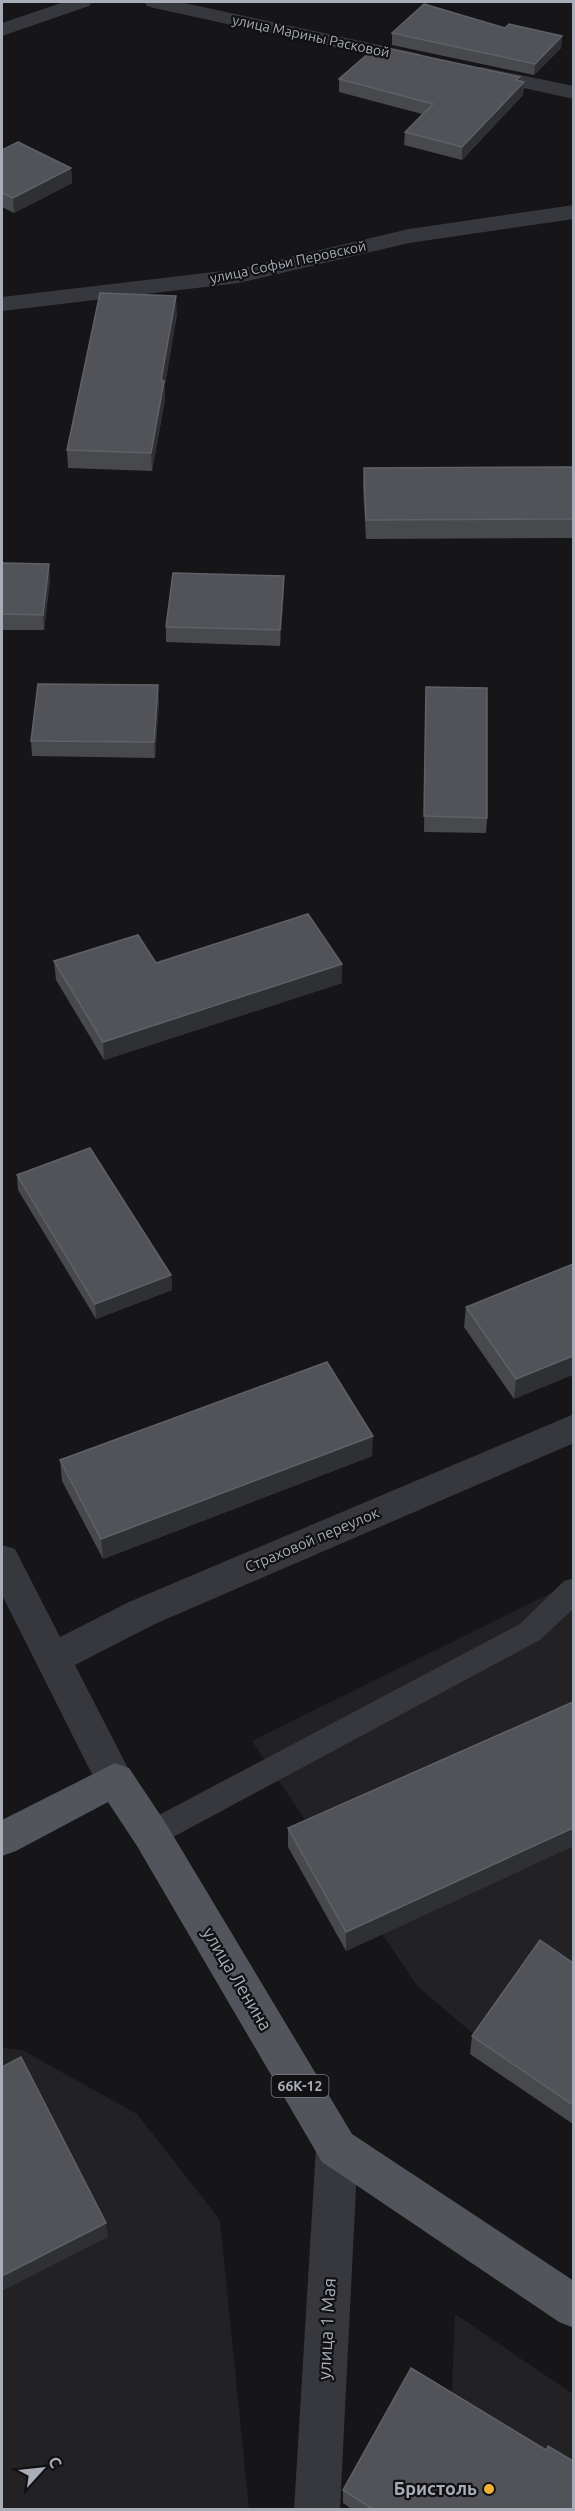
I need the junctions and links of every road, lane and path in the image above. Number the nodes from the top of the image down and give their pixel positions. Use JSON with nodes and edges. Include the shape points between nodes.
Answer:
{"nodes":[{"id":1,"x":82,"y":2,"type":"edge"},
{"id":2,"x":154,"y":2,"type":"edge"},
{"id":3,"x":2,"y":30,"type":"edge"},
{"id":4,"x":434,"y":63,"type":"edge"},
{"id":5,"x":457,"y":68,"type":"edge"},
{"id":6,"x":573,"y":93,"type":"edge"},
{"id":7,"x":573,"y":212,"type":"edge"},
{"id":8,"x":2,"y":304,"type":"edge"},
{"id":9,"x":573,"y":1428,"type":"edge"},
{"id":10,"x":2,"y":1560,"type":"edge"},
{"id":11,"x":573,"y":1589,"type":"edge"},
{"id":12,"x":53,"y":1658,"type":"junction"},
{"id":13,"x":115,"y":1780,"type":"junction"},
{"id":14,"x":151,"y":1834,"type":"junction"},
{"id":15,"x":2,"y":1839,"type":"edge"},
{"id":16,"x":337,"y":2148,"type":"junction"},
{"id":17,"x":573,"y":2307,"type":"edge"},
{"id":18,"x":317,"y":2510,"type":"edge"}],
"edges":[{"from":1,"to":3,"type":"street"},
{"from":2,"to":4,"type":"street","name":"улица Марины Расковой"},
{"from":5,"to":6,"type":"street"},
{"from":7,"to":8,"type":"street","name":"улица Софьи Перовской","via":[[409,236],[239,276]]},
{"from":9,"to":12,"type":"street","name":"Страховой переулок","via":[[142,1613]]},
{"from":10,"to":12,"type":"street","name":"улица Ленина"},
{"from":11,"to":14,"type":"lane","via":[[530,1632]]},
{"from":12,"to":13,"type":"street","name":"улица Ленина"},
{"from":13,"to":14,"type":"main road","name":"улица Ленина","number":"66К-12"},
{"from":13,"to":15,"type":"main road"},
{"from":14,"to":16,"type":"main road","name":"улица Ленина","number":"66К-12"},
{"from":16,"to":17,"type":"main road","name":"улица Ленина","number":"66К-12"},
{"from":16,"to":18,"type":"street","name":"улица 1 Мая"}]}
